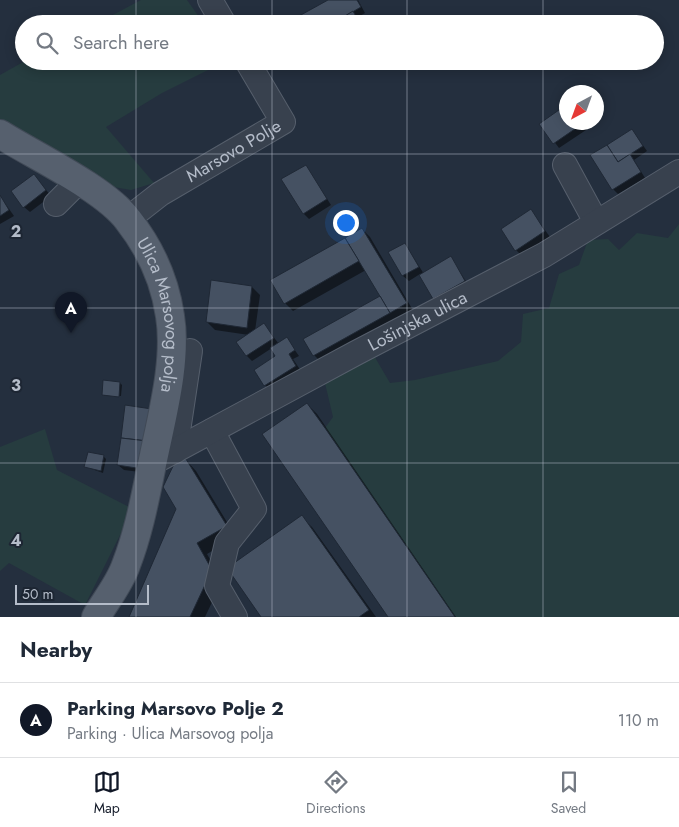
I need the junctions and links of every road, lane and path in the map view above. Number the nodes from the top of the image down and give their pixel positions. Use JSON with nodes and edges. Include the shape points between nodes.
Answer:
{"nodes":[{"id":1,"x":210,"y":0,"type":"edge"},
{"id":2,"x":219,"y":15,"type":"edge"},
{"id":3,"x":252,"y":70,"type":"edge"},
{"id":4,"x":0,"y":134,"type":"edge"},
{"id":5,"x":565,"y":165,"type":"dead end"},
{"id":6,"x":679,"y":172,"type":"edge"},
{"id":7,"x":79,"y":181,"type":"junction"},
{"id":8,"x":56,"y":204,"type":"dead end"},
{"id":9,"x":128,"y":219,"type":"junction"},
{"id":10,"x":596,"y":222,"type":"junction"},
{"id":11,"x":190,"y":352,"type":"dead end"},
{"id":12,"x":212,"y":431,"type":"junction"},
{"id":13,"x":163,"y":457,"type":"junction"},
{"id":14,"x":96,"y":617,"type":"edge"},
{"id":15,"x":235,"y":617,"type":"edge"}],
"edges":[{"from":1,"to":2,"type":"street"},
{"from":3,"to":9,"type":"street","name":"Marsovo Polje","via":[[283,122],[160,194]]},
{"from":4,"to":7,"type":"main road","name":"Ulica Marsovog polja"},
{"from":5,"to":10,"type":"street"},
{"from":6,"to":10,"type":"street","name":"Lošinjska ulica"},
{"from":7,"to":8,"type":"street"},
{"from":7,"to":9,"type":"main road","name":"Ulica Marsovog polja"},
{"from":9,"to":13,"type":"main road","name":"Ulica Marsovog polja","via":[[153,259],[170,316],[172,341],[164,404]]},
{"from":10,"to":12,"type":"street","name":"Lošinjska ulica","via":[[544,255]]},
{"from":11,"to":13,"type":"street"},
{"from":12,"to":13,"type":"street","name":"Lošinjska ulica"},
{"from":12,"to":15,"type":"street","via":[[254,509],[227,543],[217,586]]},
{"from":13,"to":14,"type":"main road","name":"Ulica Marsovog polja","via":[[126,566]]}]}
